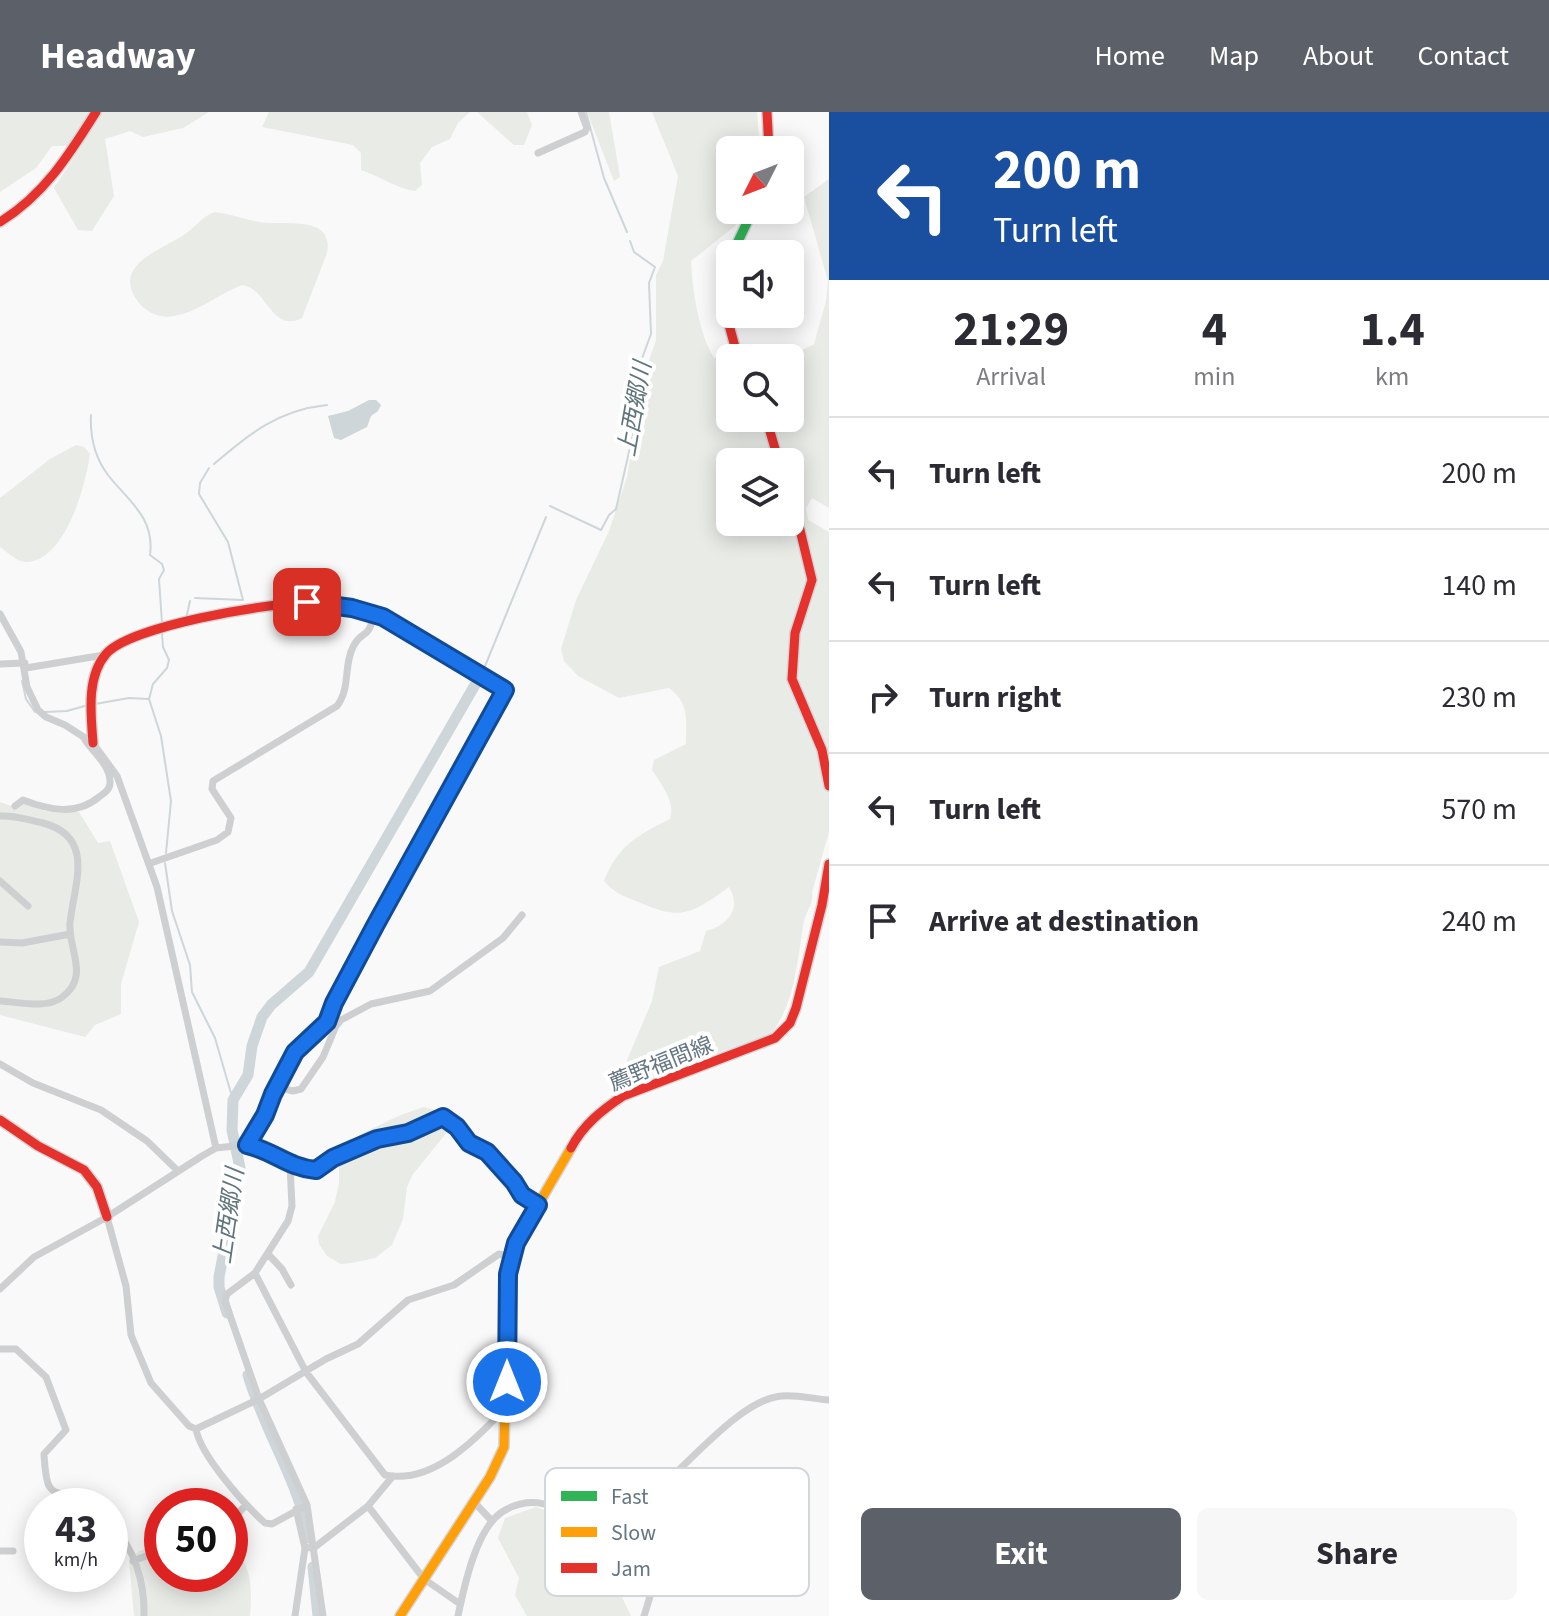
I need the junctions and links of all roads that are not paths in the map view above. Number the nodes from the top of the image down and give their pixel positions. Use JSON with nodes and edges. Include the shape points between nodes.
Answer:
{"nodes":[{"id":1,"x":96,"y":112,"type":"edge"},
{"id":2,"x":581,"y":112,"type":"edge"},
{"id":3,"x":767,"y":112,"type":"edge"},
{"id":4,"x":768,"y":136,"type":"edge"},
{"id":5,"x":538,"y":153,"type":"dead end"},
{"id":6,"x":0,"y":222,"type":"edge"},
{"id":7,"x":801,"y":536,"type":"edge"},
{"id":8,"x":0,"y":614,"type":"edge"},
{"id":9,"x":374,"y":614,"type":"junction"},
{"id":10,"x":104,"y":655,"type":"junction"},
{"id":11,"x":0,"y":664,"type":"edge"},
{"id":12,"x":26,"y":665,"type":"junction"},
{"id":13,"x":81,"y":735,"type":"junction"},
{"id":14,"x":93,"y":743,"type":"junction"},
{"id":15,"x":829,"y":786,"type":"edge"},
{"id":16,"x":15,"y":806,"type":"dead end"},
{"id":17,"x":0,"y":816,"type":"edge"},
{"id":18,"x":151,"y":863,"type":"junction"},
{"id":19,"x":829,"y":864,"type":"edge"},
{"id":20,"x":0,"y":881,"type":"edge"},
{"id":21,"x":28,"y":906,"type":"dead end"},
{"id":22,"x":522,"y":915,"type":"dead end"},
{"id":23,"x":70,"y":934,"type":"junction"},
{"id":24,"x":0,"y":942,"type":"edge"},
{"id":25,"x":0,"y":1001,"type":"edge"},
{"id":26,"x":0,"y":1064,"type":"edge"},
{"id":27,"x":277,"y":1087,"type":"junction"},
{"id":28,"x":0,"y":1120,"type":"edge"},
{"id":29,"x":241,"y":1146,"type":"junction"},
{"id":30,"x":216,"y":1148,"type":"junction"},
{"id":31,"x":290,"y":1165,"type":"junction"},
{"id":32,"x":178,"y":1171,"type":"junction"},
{"id":33,"x":538,"y":1205,"type":"junction"},
{"id":34,"x":107,"y":1217,"type":"junction"},
{"id":35,"x":268,"y":1254,"type":"junction"},
{"id":36,"x":511,"y":1257,"type":"junction"},
{"id":37,"x":0,"y":1273,"type":"edge"},
{"id":38,"x":255,"y":1273,"type":"junction"},
{"id":39,"x":8,"y":1281,"type":"junction"},
{"id":40,"x":291,"y":1285,"type":"dead end"},
{"id":41,"x":0,"y":1289,"type":"edge"},
{"id":42,"x":0,"y":1349,"type":"edge"},
{"id":43,"x":306,"y":1372,"type":"junction"},
{"id":44,"x":256,"y":1400,"type":"junction"},
{"id":45,"x":829,"y":1400,"type":"edge"},
{"id":46,"x":507,"y":1406,"type":"junction"},
{"id":47,"x":196,"y":1429,"type":"junction"},
{"id":48,"x":681,"y":1468,"type":"edge"},
{"id":49,"x":393,"y":1476,"type":"junction"},
{"id":50,"x":50,"y":1488,"type":"edge"},
{"id":51,"x":233,"y":1488,"type":"edge"},
{"id":52,"x":474,"y":1502,"type":"junction"},
{"id":53,"x":545,"y":1503,"type":"edge"},
{"id":54,"x":368,"y":1506,"type":"junction"},
{"id":55,"x":248,"y":1507,"type":"edge"},
{"id":56,"x":302,"y":1507,"type":"junction"},
{"id":57,"x":491,"y":1520,"type":"junction"},
{"id":58,"x":310,"y":1547,"type":"junction"},
{"id":59,"x":0,"y":1551,"type":"edge"},
{"id":60,"x":13,"y":1551,"type":"dead end"},
{"id":61,"x":128,"y":1551,"type":"edge"},
{"id":62,"x":144,"y":1557,"type":"edge"},
{"id":63,"x":133,"y":1561,"type":"junction"},
{"id":64,"x":424,"y":1579,"type":"junction"},
{"id":65,"x":650,"y":1596,"type":"edge"},
{"id":66,"x":460,"y":1604,"type":"junction"},
{"id":67,"x":144,"y":1616,"type":"edge"},
{"id":68,"x":295,"y":1616,"type":"edge"},
{"id":69,"x":323,"y":1616,"type":"edge"},
{"id":70,"x":400,"y":1616,"type":"edge"},
{"id":71,"x":458,"y":1616,"type":"edge"},
{"id":72,"x":644,"y":1616,"type":"edge"}],
"edges":[{"from":1,"to":6,"type":"main road","via":[[52,179]]},
{"from":2,"to":5,"type":"street","via":[[585,132]]},
{"from":3,"to":4,"type":"main road"},
{"from":7,"to":15,"type":"main road","via":[[812,580],[795,633],[792,679],[822,750]]},
{"from":8,"to":12,"type":"street"},
{"from":9,"to":10,"type":"main road","via":[[307,602],[243,608],[154,630]]},
{"from":9,"to":18,"type":"street","via":[[370,630],[352,650],[337,706],[213,781],[212,789],[231,818],[228,832]]},
{"from":9,"to":27,"type":"main road","via":[[505,690],[327,1022],[295,1052]]},
{"from":10,"to":12,"type":"street"},
{"from":10,"to":14,"type":"main road","via":[[93,688]]},
{"from":11,"to":12,"type":"street"},
{"from":12,"to":13,"type":"street","via":[[27,687],[41,712]]},
{"from":13,"to":14,"type":"street"},
{"from":13,"to":16,"type":"street","via":[[107,771],[108,790],[83,808],[47,809],[23,800]]},
{"from":14,"to":18,"type":"street","via":[[117,776]]},
{"from":17,"to":23,"type":"street","via":[[49,825],[71,841],[79,864]]},
{"from":18,"to":30,"type":"street"},
{"from":19,"to":33,"type":"main road","name":"薦野福間線","via":[[790,1023],[775,1038],[609,1104],[578,1135]]},
{"from":20,"to":21,"type":"street"},
{"from":22,"to":27,"type":"street","via":[[503,938],[430,991],[371,1004],[341,1020],[301,1089]]},
{"from":23,"to":24,"type":"street"},
{"from":23,"to":25,"type":"street","via":[[78,966],[70,990],[47,1003]]},
{"from":26,"to":32,"type":"street","via":[[101,1110],[147,1141]]},
{"from":27,"to":29,"type":"main road","via":[[265,1115]]},
{"from":28,"to":34,"type":"main road","via":[[84,1170],[97,1187]]},
{"from":29,"to":30,"type":"street"},
{"from":29,"to":31,"type":"street","via":[[274,1154]]},
{"from":30,"to":32,"type":"street"},
{"from":31,"to":33,"type":"street","via":[[316,1170],[377,1139],[408,1133],[443,1117],[469,1143],[487,1152],[522,1195]]},
{"from":31,"to":35,"type":"street","via":[[292,1206]]},
{"from":32,"to":34,"type":"street"},
{"from":33,"to":36,"type":"main road","name":"薦野福間線"},
{"from":34,"to":39,"type":"street","via":[[34,1257]]},
{"from":34,"to":47,"type":"street","via":[[126,1286],[128,1325],[146,1372]]},
{"from":35,"to":38,"type":"street"},
{"from":35,"to":40,"type":"street"},
{"from":36,"to":43,"type":"street","via":[[499,1254],[454,1285],[408,1300],[369,1337]]},
{"from":36,"to":46,"type":"main road","name":"薦野福間線"},
{"from":37,"to":39,"type":"street"},
{"from":38,"to":43,"type":"street"},
{"from":38,"to":44,"type":"street","via":[[225,1301]]},
{"from":39,"to":41,"type":"street"},
{"from":42,"to":50,"type":"street","via":[[16,1349],[46,1377],[66,1430],[44,1454]]},
{"from":43,"to":44,"type":"street"},
{"from":43,"to":49,"type":"street","via":[[382,1472]]},
{"from":44,"to":47,"type":"street"},
{"from":44,"to":56,"type":"street"},
{"from":45,"to":48,"type":"street","via":[[763,1400]]},
{"from":46,"to":49,"type":"street","via":[[436,1466]]},
{"from":46,"to":52,"type":"main road","name":"薦野福間線","via":[[504,1447]]},
{"from":47,"to":51,"type":"street"},
{"from":49,"to":54,"type":"street"},
{"from":52,"to":57,"type":"street"},
{"from":52,"to":64,"type":"main road","name":"薦野福間線"},
{"from":53,"to":57,"type":"street","via":[[519,1504]]},
{"from":54,"to":58,"type":"street"},
{"from":54,"to":64,"type":"street"},
{"from":55,"to":56,"type":"street","via":[[272,1524]]},
{"from":56,"to":58,"type":"street"},
{"from":57,"to":66,"type":"street"},
{"from":58,"to":68,"type":"street"},
{"from":58,"to":69,"type":"street"},
{"from":59,"to":60,"type":"street"},
{"from":61,"to":63,"type":"street"},
{"from":62,"to":63,"type":"street"},
{"from":63,"to":67,"type":"street","via":[[142,1578]]},
{"from":64,"to":66,"type":"street"},
{"from":64,"to":70,"type":"main road","name":"薦野福間線"},
{"from":65,"to":72,"type":"street"},
{"from":66,"to":71,"type":"street"}]}
